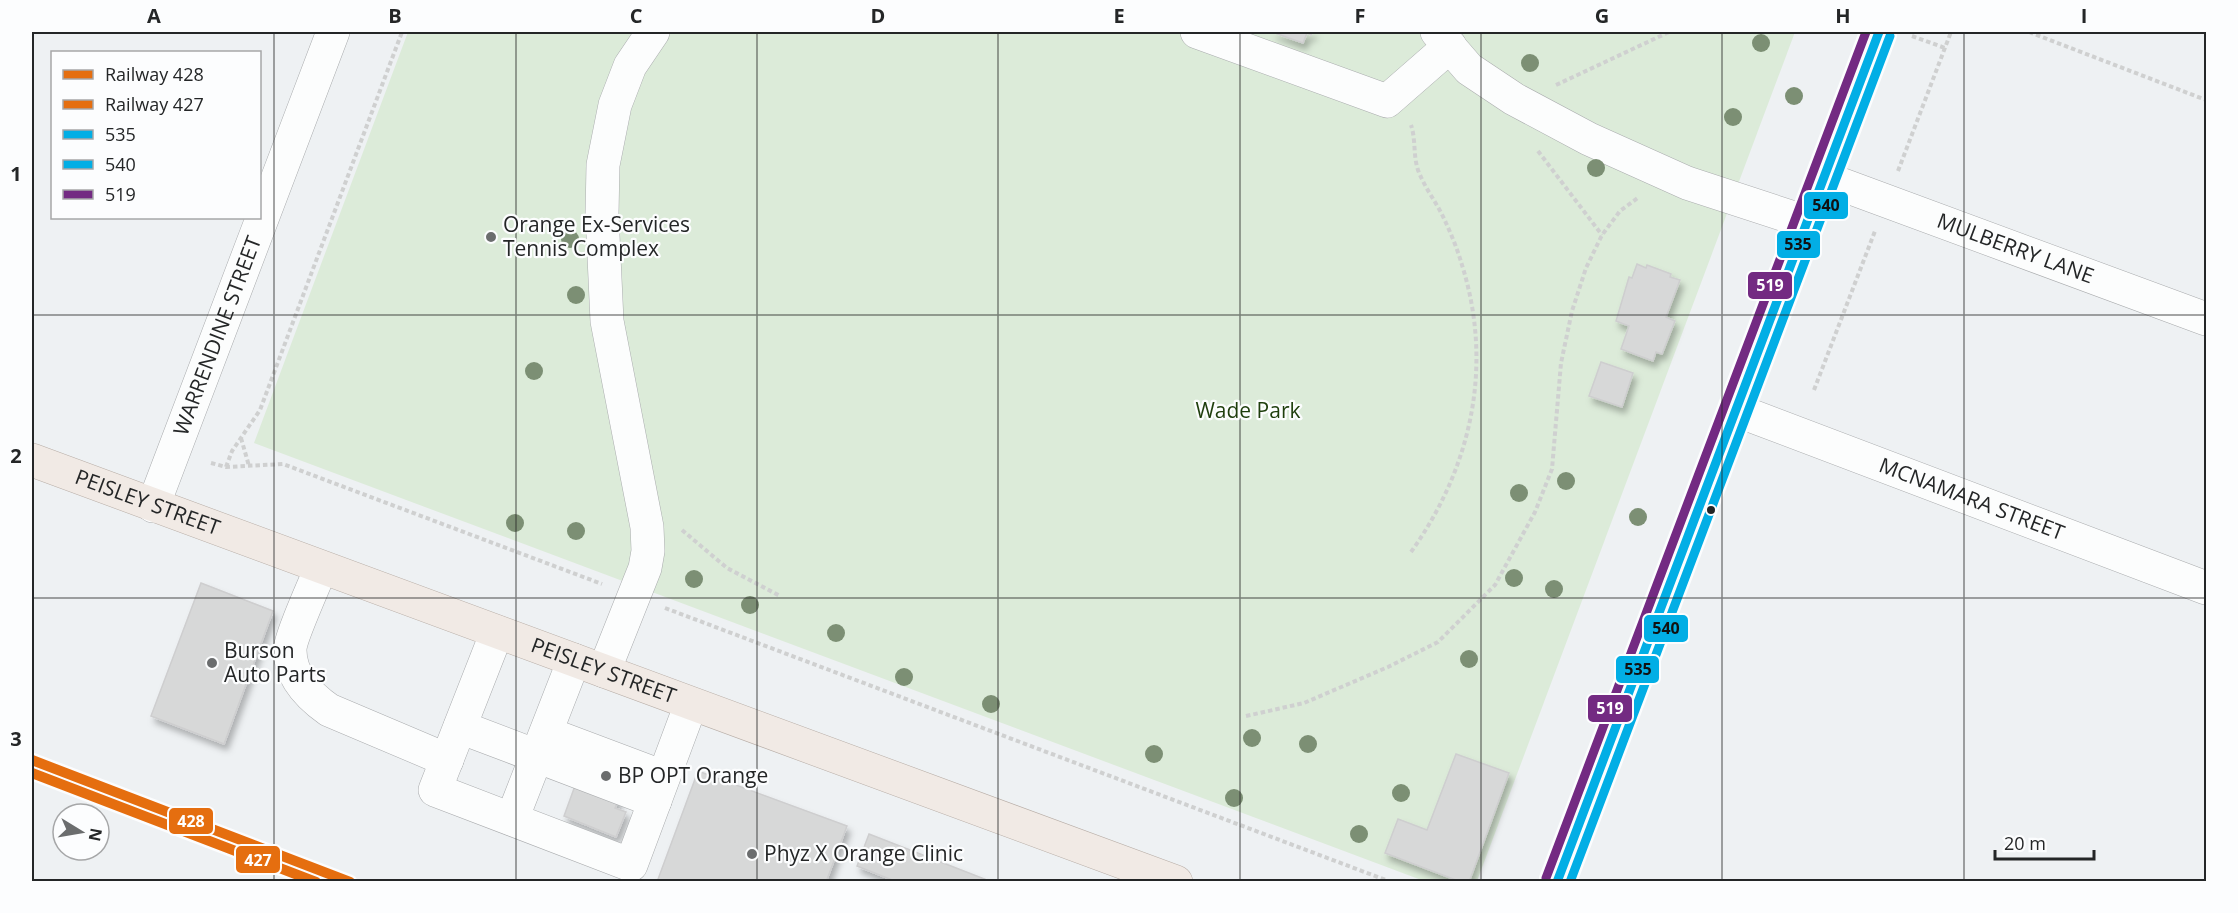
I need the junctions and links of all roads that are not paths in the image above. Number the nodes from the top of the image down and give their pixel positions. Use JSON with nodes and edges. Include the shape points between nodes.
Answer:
{"nodes":[{"id":1,"x":333,"y":32,"type":"edge"},
{"id":2,"x":653,"y":32,"type":"edge"},
{"id":3,"x":1197,"y":32,"type":"edge"},
{"id":4,"x":1894,"y":33,"type":"edge"},
{"id":5,"x":1443,"y":39,"type":"edge"},
{"id":6,"x":1824,"y":178,"type":"junction"},
{"id":7,"x":1806,"y":222,"type":"junction"},
{"id":8,"x":2206,"y":319,"type":"edge"},
{"id":9,"x":1736,"y":410,"type":"junction"},
{"id":10,"x":32,"y":460,"type":"edge"},
{"id":11,"x":153,"y":506,"type":"junction"},
{"id":12,"x":321,"y":568,"type":"junction"},
{"id":13,"x":2206,"y":588,"type":"edge"},
{"id":14,"x":497,"y":632,"type":"junction"},
{"id":15,"x":589,"y":665,"type":"junction"},
{"id":16,"x":691,"y":704,"type":"junction"},
{"id":17,"x":460,"y":727,"type":"junction"},
{"id":18,"x":541,"y":744,"type":"junction"},
{"id":19,"x":447,"y":760,"type":"junction"},
{"id":20,"x":659,"y":789,"type":"junction"},
{"id":21,"x":512,"y":819,"type":"junction"},
{"id":22,"x":1176,"y":882,"type":"edge"},
{"id":23,"x":1557,"y":882,"type":"edge"}],
"edges":[{"from":1,"to":11,"type":"street","name":"WARRENDINE STREET"},
{"from":2,"to":15,"type":"street","via":[[630,66],[615,105],[603,165],[602,214],[607,321],[647,527],[648,551],[634,596]]},
{"from":3,"to":5,"type":"street","via":[[1387,101]]},
{"from":4,"to":6,"type":"street"},
{"from":5,"to":7,"type":"street","via":[[1469,69],[1589,139],[1681,180]]},
{"from":6,"to":7,"type":"street"},
{"from":6,"to":8,"type":"street","name":"MULBERRY LANE"},
{"from":7,"to":9,"type":"street"},
{"from":9,"to":13,"type":"street","name":"MCNAMARA STREET"},
{"from":9,"to":23,"type":"street"},
{"from":10,"to":11,"type":"main road","name":"PEISLEY STREET"},
{"from":11,"to":12,"type":"main road","name":"PEISLEY STREET"},
{"from":12,"to":14,"type":"main road","name":"PEISLEY STREET"},
{"from":12,"to":19,"type":"street","via":[[290,648],[292,666],[300,682],[313,699],[329,710]]},
{"from":14,"to":15,"type":"main road","name":"PEISLEY STREET"},
{"from":14,"to":17,"type":"street"},
{"from":15,"to":16,"type":"main road","name":"PEISLEY STREET"},
{"from":15,"to":18,"type":"street"},
{"from":16,"to":20,"type":"street"},
{"from":16,"to":22,"type":"main road","name":"PEISLEY STREET"},
{"from":17,"to":18,"type":"street"},
{"from":17,"to":19,"type":"street"},
{"from":18,"to":20,"type":"street"},
{"from":18,"to":21,"type":"street"},
{"from":19,"to":21,"type":"street","via":[[435,790]]},
{"from":20,"to":21,"type":"street","via":[[631,865]]}]}
